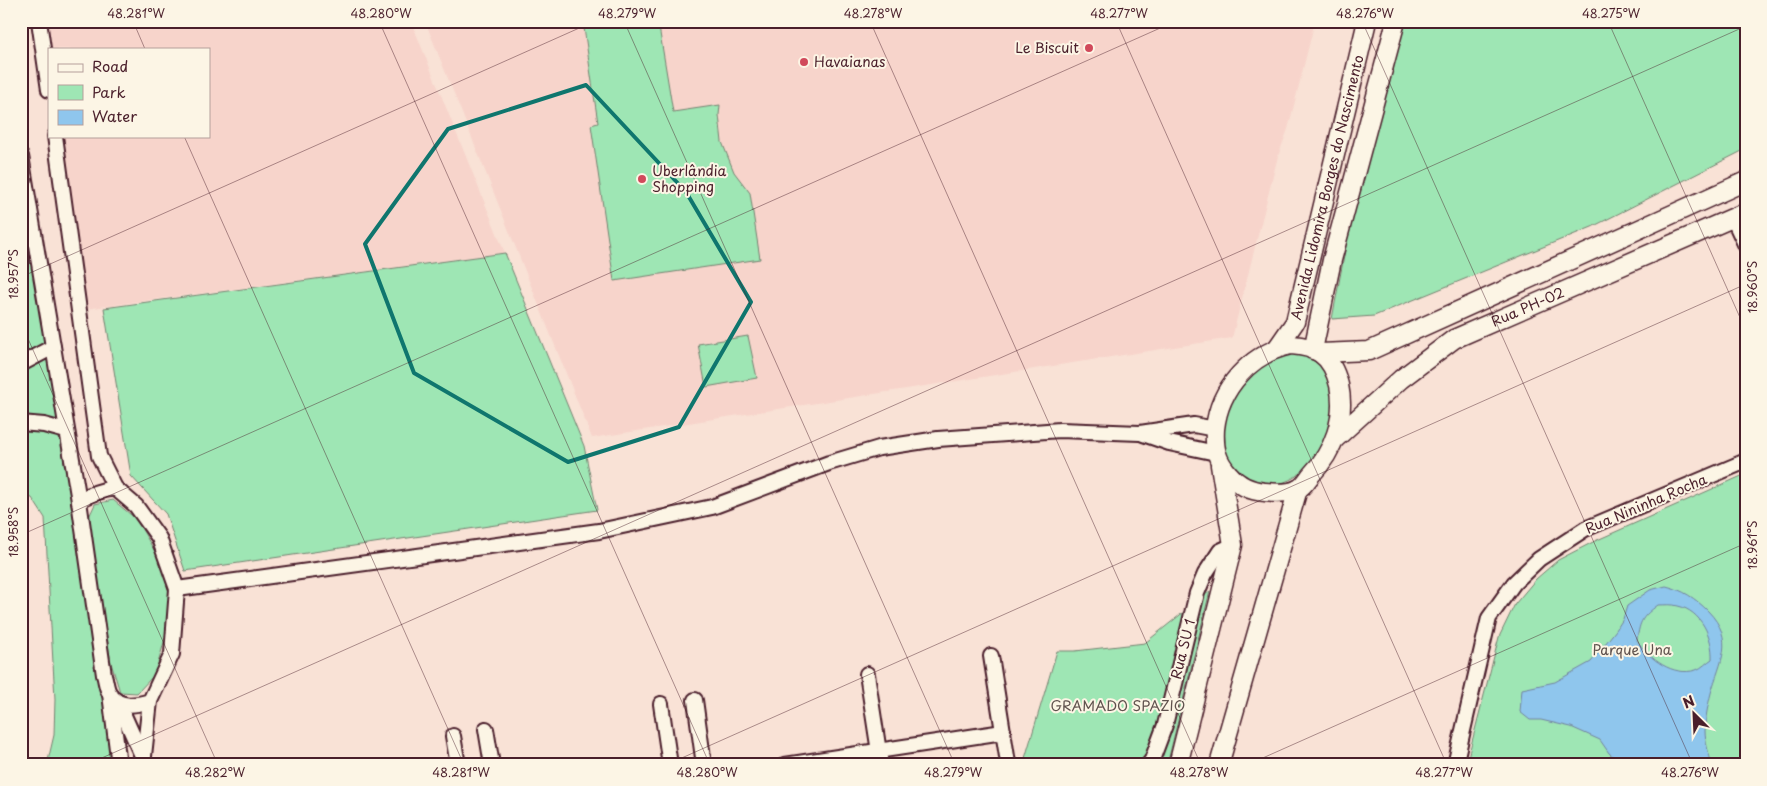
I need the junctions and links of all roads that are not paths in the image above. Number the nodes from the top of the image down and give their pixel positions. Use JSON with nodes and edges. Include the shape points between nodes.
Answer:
{"nodes":[{"id":1,"x":39,"y":21,"type":"edge"},
{"id":2,"x":1367,"y":21,"type":"edge"},
{"id":3,"x":1396,"y":21,"type":"edge"},
{"id":4,"x":1362,"y":41,"type":"junction"},
{"id":5,"x":1390,"y":46,"type":"junction"},
{"id":6,"x":48,"y":83,"type":"edge"},
{"id":7,"x":55,"y":138,"type":"edge"},
{"id":8,"x":21,"y":156,"type":"edge"},
{"id":9,"x":1746,"y":181,"type":"edge"},
{"id":10,"x":1739,"y":215,"type":"edge"},
{"id":11,"x":1746,"y":246,"type":"edge"},
{"id":12,"x":53,"y":347,"type":"junction"},
{"id":13,"x":1277,"y":348,"type":"junction"},
{"id":14,"x":1317,"y":351,"type":"junction"},
{"id":15,"x":21,"y":364,"type":"edge"},
{"id":16,"x":21,"y":423,"type":"edge"},
{"id":17,"x":1215,"y":429,"type":"junction"},
{"id":18,"x":66,"y":431,"type":"junction"},
{"id":19,"x":1140,"y":433,"type":"junction"},
{"id":20,"x":1335,"y":439,"type":"junction"},
{"id":21,"x":1218,"y":459,"type":"junction"},
{"id":22,"x":1746,"y":461,"type":"edge"},
{"id":23,"x":115,"y":488,"type":"junction"},
{"id":24,"x":1298,"y":489,"type":"junction"},
{"id":25,"x":79,"y":501,"type":"junction"},
{"id":26,"x":1233,"y":545,"type":"junction"},
{"id":27,"x":177,"y":589,"type":"junction"},
{"id":28,"x":991,"y":656,"type":"dead end"},
{"id":29,"x":867,"y":674,"type":"dead end"},
{"id":30,"x":114,"y":698,"type":"junction"},
{"id":31,"x":695,"y":700,"type":"dead end"},
{"id":32,"x":150,"y":701,"type":"junction"},
{"id":33,"x":661,"y":704,"type":"dead end"},
{"id":34,"x":486,"y":729,"type":"dead end"},
{"id":35,"x":1003,"y":732,"type":"junction"},
{"id":36,"x":453,"y":736,"type":"dead end"},
{"id":37,"x":879,"y":750,"type":"junction"},
{"id":38,"x":143,"y":762,"type":"edge"},
{"id":39,"x":1008,"y":763,"type":"dead end"},
{"id":40,"x":120,"y":765,"type":"edge"},
{"id":41,"x":458,"y":765,"type":"edge"},
{"id":42,"x":492,"y":765,"type":"edge"},
{"id":43,"x":670,"y":765,"type":"edge"},
{"id":44,"x":704,"y":765,"type":"edge"},
{"id":45,"x":785,"y":765,"type":"edge"},
{"id":46,"x":882,"y":765,"type":"edge"},
{"id":47,"x":1148,"y":765,"type":"edge"},
{"id":48,"x":1178,"y":765,"type":"edge"},
{"id":49,"x":1219,"y":765,"type":"edge"},
{"id":50,"x":1455,"y":765,"type":"edge"}],
"edges":[{"from":1,"to":6,"type":"street"},
{"from":2,"to":4,"type":"street","name":"Avenida Lidomira Borges do Nascimento"},
{"from":3,"to":5,"type":"street","name":"Avenida Lidomira Borges do Nascimento"},
{"from":4,"to":5,"type":"street"},
{"from":4,"to":13,"type":"street","name":"Avenida Lidomira Borges do Nascimento","via":[[1296,322]]},
{"from":5,"to":14,"type":"street","name":"Avenida Lidomira Borges do Nascimento","via":[[1332,260]]},
{"from":7,"to":23,"type":"street","via":[[99,456]]},
{"from":8,"to":12,"type":"street"},
{"from":9,"to":14,"type":"street","name":"Rua PH-02","via":[[1369,351]]},
{"from":10,"to":11,"type":"street"},
{"from":10,"to":20,"type":"street","name":"Rua PH-02","via":[[1454,339],[1401,379]]},
{"from":12,"to":15,"type":"street"},
{"from":12,"to":18,"type":"street"},
{"from":13,"to":14,"type":"street","via":[[1291,345]]},
{"from":13,"to":17,"type":"street","via":[[1243,370],[1227,390]]},
{"from":14,"to":20,"type":"street","via":[[1329,362],[1339,388],[1342,410]]},
{"from":16,"to":18,"type":"street"},
{"from":17,"to":19,"type":"street","via":[[1194,425]]},
{"from":17,"to":21,"type":"street"},
{"from":18,"to":25,"type":"street"},
{"from":19,"to":21,"type":"street"},
{"from":19,"to":27,"type":"street","via":[[1060,430],[938,439],[887,447],[829,463],[712,507],[598,531]]},
{"from":20,"to":24,"type":"street","via":[[1320,465]]},
{"from":21,"to":24,"type":"street","via":[[1236,482],[1256,491],[1278,493]]},
{"from":21,"to":26,"type":"street"},
{"from":22,"to":50,"type":"street","name":"Rua Nininha Rocha","via":[[1585,529],[1539,559],[1514,583],[1489,618]]},
{"from":23,"to":25,"type":"street","via":[[90,494]]},
{"from":23,"to":27,"type":"street","via":[[136,506],[159,538]]},
{"from":24,"to":49,"type":"street"},
{"from":25,"to":30,"type":"street","via":[[104,675]]},
{"from":26,"to":47,"type":"street","name":"Rua SU 1","via":[[1220,550],[1197,593],[1165,726]]},
{"from":26,"to":48,"type":"street"},
{"from":27,"to":32,"type":"street","via":[[172,654]]},
{"from":28,"to":35,"type":"street"},
{"from":29,"to":37,"type":"street"},
{"from":30,"to":32,"type":"street","via":[[133,706]]},
{"from":30,"to":38,"type":"street"},
{"from":30,"to":40,"type":"street"},
{"from":31,"to":44,"type":"street"},
{"from":32,"to":38,"type":"street"},
{"from":33,"to":43,"type":"street"},
{"from":34,"to":42,"type":"street"},
{"from":35,"to":37,"type":"street"},
{"from":35,"to":39,"type":"street"},
{"from":36,"to":41,"type":"street"},
{"from":37,"to":45,"type":"street"},
{"from":37,"to":46,"type":"street"}]}
